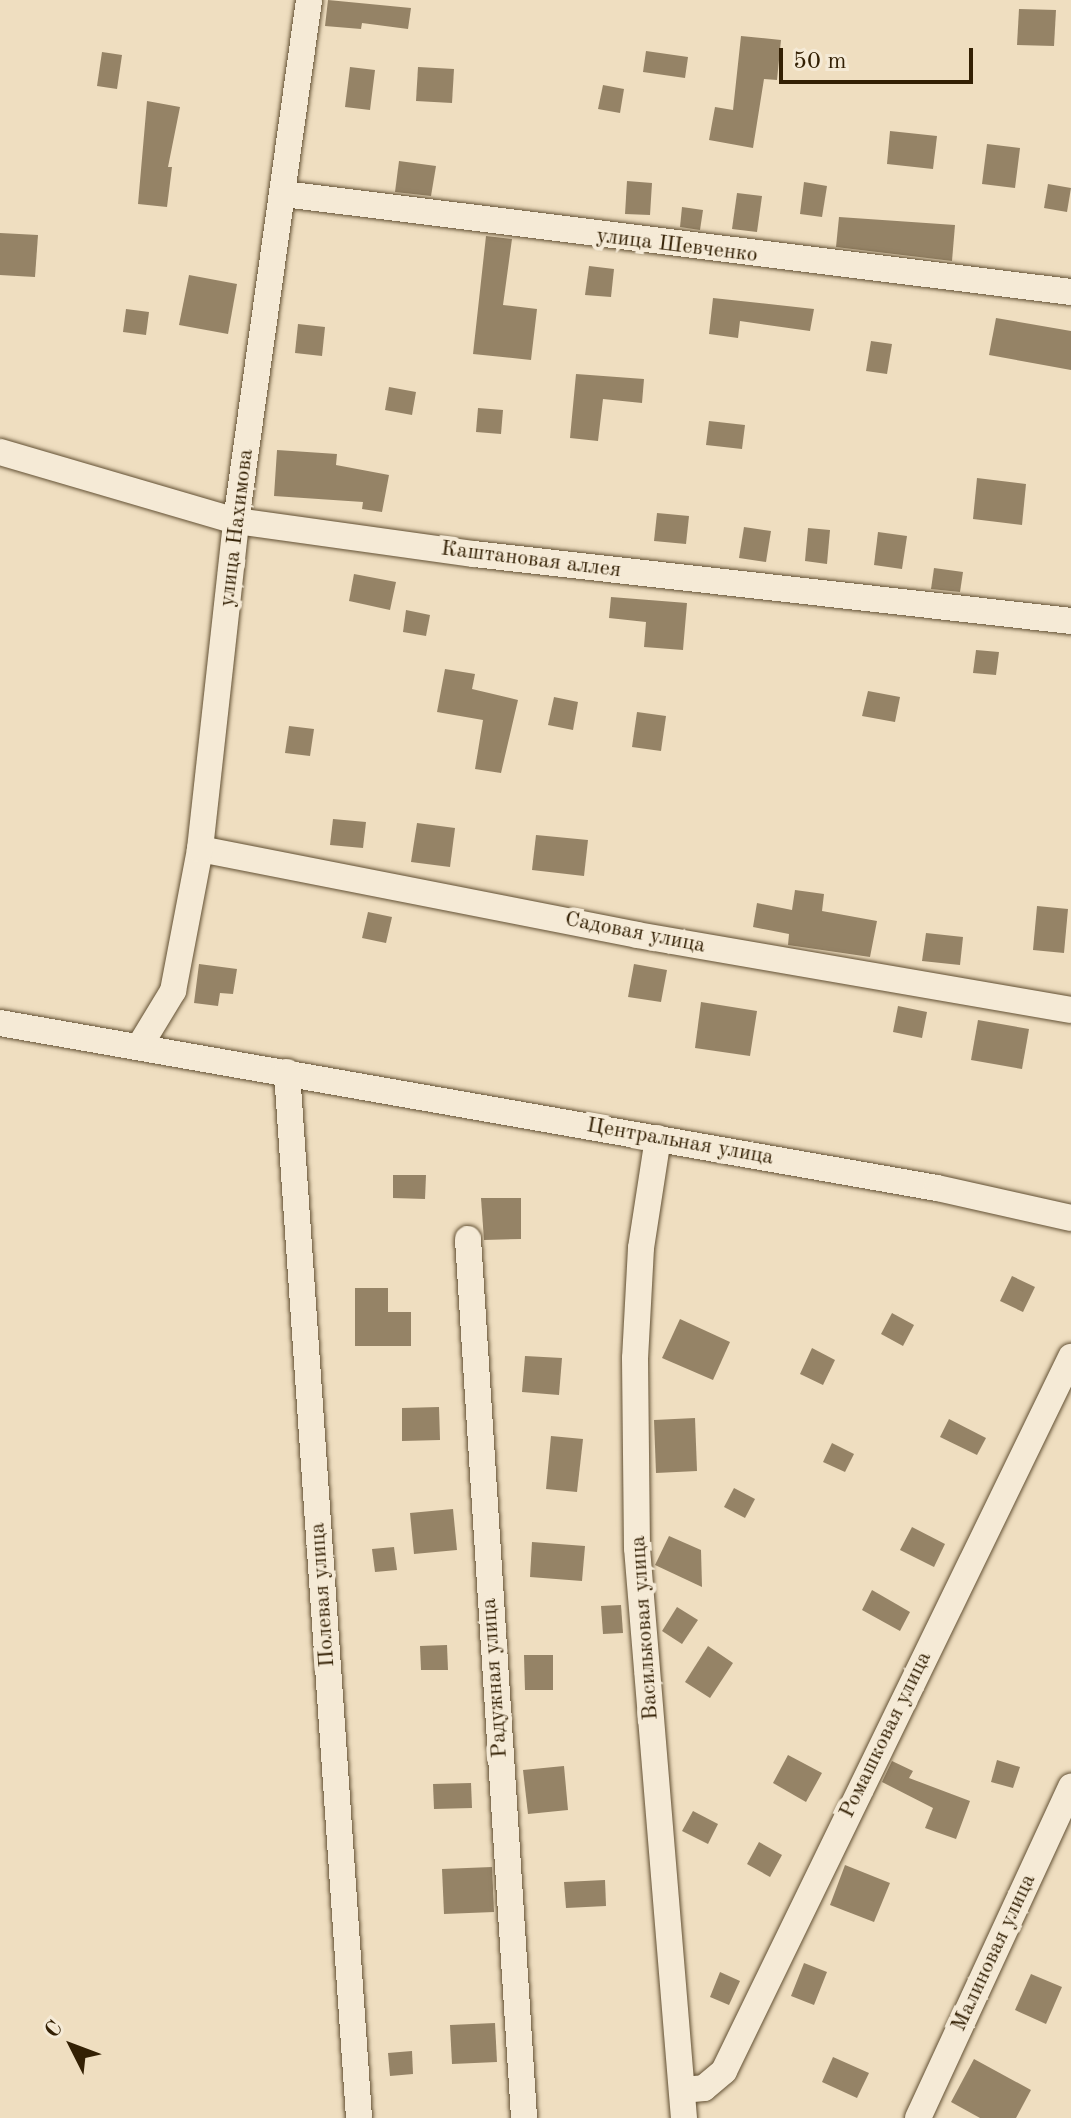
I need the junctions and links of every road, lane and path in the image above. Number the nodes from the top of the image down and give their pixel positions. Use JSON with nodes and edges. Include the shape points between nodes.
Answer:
{"nodes":[{"id":1,"x":309,"y":0,"type":"edge"},
{"id":2,"x":284,"y":194,"type":"junction"},
{"id":3,"x":1071,"y":292,"type":"edge"},
{"id":4,"x":0,"y":452,"type":"edge"},
{"id":5,"x":236,"y":521,"type":"junction"},
{"id":6,"x":1071,"y":621,"type":"edge"},
{"id":7,"x":200,"y":849,"type":"junction"},
{"id":8,"x":1071,"y":1010,"type":"edge"},
{"id":9,"x":0,"y":1023,"type":"edge"},
{"id":10,"x":139,"y":1047,"type":"junction"},
{"id":11,"x":287,"y":1072,"type":"junction"},
{"id":12,"x":658,"y":1138,"type":"junction"},
{"id":13,"x":1071,"y":1218,"type":"edge"},
{"id":14,"x":468,"y":1239,"type":"dead end"},
{"id":15,"x":1071,"y":1357,"type":"edge"},
{"id":16,"x":1071,"y":1787,"type":"edge"},
{"id":17,"x":682,"y":2090,"type":"junction"},
{"id":18,"x":359,"y":2118,"type":"edge"},
{"id":19,"x":524,"y":2118,"type":"edge"},
{"id":20,"x":684,"y":2118,"type":"edge"},
{"id":21,"x":918,"y":2118,"type":"edge"}],
"edges":[{"from":1,"to":2,"type":"street","name":"улица Нахимова"},
{"from":2,"to":3,"type":"street","name":"улица Шевченко"},
{"from":2,"to":5,"type":"street","name":"улица Нахимова"},
{"from":4,"to":5,"type":"street","name":"Каштановая аллея"},
{"from":5,"to":6,"type":"street","name":"Каштановая аллея","via":[[474,554]]},
{"from":5,"to":7,"type":"street","name":"улица Нахимова"},
{"from":7,"to":8,"type":"street","name":"Садовая улица","via":[[637,935]]},
{"from":7,"to":10,"type":"street","name":"улица Нахимова","via":[[173,991]]},
{"from":9,"to":10,"type":"street","name":"Центральная улица"},
{"from":10,"to":11,"type":"street","name":"Центральная улица"},
{"from":11,"to":12,"type":"street","name":"Центральная улица"},
{"from":11,"to":18,"type":"street","name":"Полевая улица"},
{"from":12,"to":13,"type":"street","name":"Центральная улица"},
{"from":12,"to":17,"type":"street","name":"Васильковая улица","via":[[640,1264],[637,1548]]},
{"from":14,"to":19,"type":"street","name":"Радужная улица"},
{"from":15,"to":17,"type":"street","name":"Ромашковая улица","via":[[724,2071],[704,2088]]},
{"from":16,"to":21,"type":"street","name":"Малиновая улица"},
{"from":17,"to":20,"type":"street","name":"Васильковая улица"}]}
